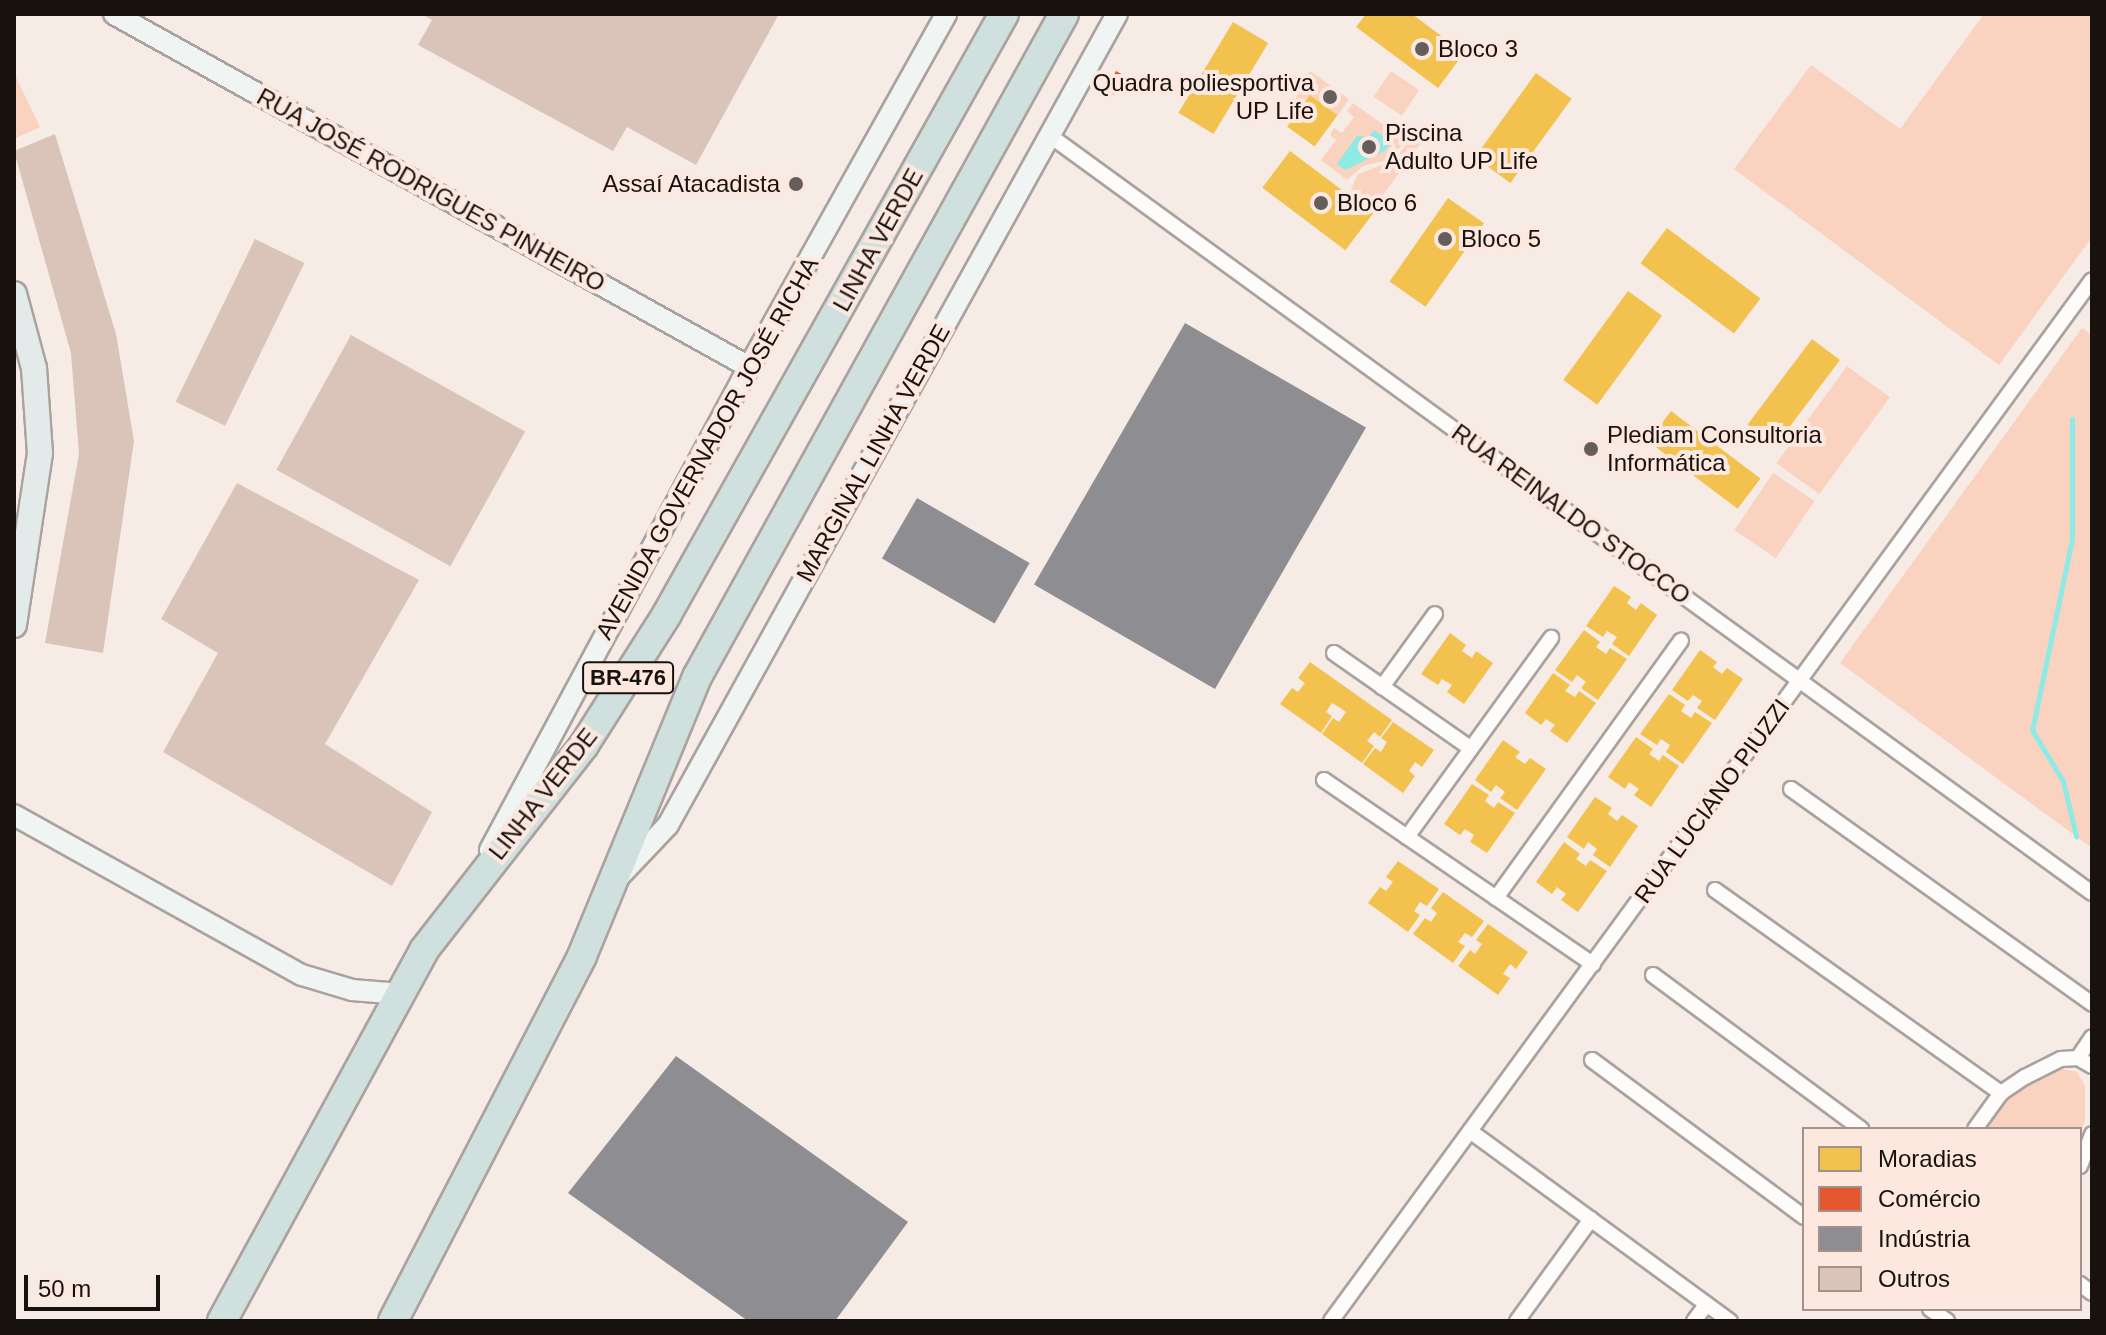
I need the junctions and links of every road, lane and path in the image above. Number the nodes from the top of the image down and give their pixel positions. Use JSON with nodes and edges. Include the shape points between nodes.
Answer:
{"nodes":[{"id":1,"x":114,"y":14,"type":"edge"},
{"id":2,"x":946,"y":14,"type":"edge"},
{"id":3,"x":1004,"y":14,"type":"edge"},
{"id":4,"x":1064,"y":14,"type":"edge"},
{"id":5,"x":1117,"y":14,"type":"edge"},
{"id":6,"x":1049,"y":135,"type":"junction"},
{"id":7,"x":2092,"y":280,"type":"edge"},
{"id":8,"x":14,"y":294,"type":"edge"},
{"id":9,"x":749,"y":367,"type":"junction"},
{"id":10,"x":23,"y":535,"type":"edge"},
{"id":11,"x":1435,"y":614,"type":"dead end"},
{"id":12,"x":14,"y":625,"type":"edge"},
{"id":13,"x":1551,"y":638,"type":"dead end"},
{"id":14,"x":1681,"y":641,"type":"dead end"},
{"id":15,"x":1334,"y":653,"type":"dead end"},
{"id":16,"x":1800,"y":681,"type":"junction"},
{"id":17,"x":1382,"y":687,"type":"junction"},
{"id":18,"x":1470,"y":748,"type":"junction"},
{"id":19,"x":1324,"y":780,"type":"dead end"},
{"id":20,"x":1791,"y":789,"type":"dead end"},
{"id":21,"x":14,"y":815,"type":"edge"},
{"id":22,"x":1407,"y":837,"type":"junction"},
{"id":23,"x":615,"y":881,"type":"junction"},
{"id":24,"x":472,"y":883,"type":"junction"},
{"id":25,"x":1715,"y":890,"type":"dead end"},
{"id":26,"x":2092,"y":893,"type":"edge"},
{"id":27,"x":1496,"y":898,"type":"junction"},
{"id":28,"x":1593,"y":964,"type":"junction"},
{"id":29,"x":1653,"y":975,"type":"dead end"},
{"id":30,"x":401,"y":994,"type":"junction"},
{"id":31,"x":2092,"y":1004,"type":"edge"},
{"id":32,"x":2092,"y":1037,"type":"edge"},
{"id":33,"x":2078,"y":1058,"type":"junction"},
{"id":34,"x":1592,"y":1060,"type":"dead end"},
{"id":35,"x":2092,"y":1066,"type":"edge"},
{"id":36,"x":2001,"y":1093,"type":"junction"},
{"id":37,"x":1858,"y":1127,"type":"edge"},
{"id":38,"x":1976,"y":1127,"type":"edge"},
{"id":39,"x":1470,"y":1131,"type":"junction"},
{"id":40,"x":2092,"y":1134,"type":"edge"},
{"id":41,"x":2085,"y":1164,"type":"edge"},
{"id":42,"x":1802,"y":1216,"type":"edge"},
{"id":43,"x":1591,"y":1219,"type":"junction"},
{"id":44,"x":1707,"y":1304,"type":"junction"},
{"id":45,"x":222,"y":1321,"type":"edge"},
{"id":46,"x":393,"y":1321,"type":"edge"},
{"id":47,"x":1331,"y":1321,"type":"edge"},
{"id":48,"x":1517,"y":1321,"type":"edge"},
{"id":49,"x":1694,"y":1321,"type":"edge"},
{"id":50,"x":1730,"y":1321,"type":"edge"}],
"edges":[{"from":1,"to":9,"type":"main road","name":"RUA JOSÉ RODRIGUES PINHEIRO"},
{"from":2,"to":9,"type":"main road","name":"AVENIDA GOVERNADOR JOSÉ RICHA"},
{"from":3,"to":24,"type":"highway","name":"LINHA VERDE","number":"BR-476","via":[[635,666],[584,745]]},
{"from":4,"to":23,"type":"highway","number":"BR-476","via":[[697,677]]},
{"from":5,"to":6,"type":"main road","name":"MARGINAL LINHA VERDE"},
{"from":6,"to":16,"type":"street","name":"RUA REINALDO STOCCO"},
{"from":6,"to":23,"type":"main road","name":"MARGINAL LINHA VERDE","via":[[668,825]]},
{"from":7,"to":16,"type":"street","name":"RUA LUCIANO PIUZZI"},
{"from":8,"to":10,"type":"main road","via":[[34,368],[39,415]]},
{"from":9,"to":24,"type":"main road","name":"AVENIDA GOVERNADOR JOSÉ RICHA"},
{"from":10,"to":12,"type":"main road"},
{"from":11,"to":17,"type":"street"},
{"from":13,"to":18,"type":"street"},
{"from":14,"to":27,"type":"street"},
{"from":15,"to":17,"type":"street"},
{"from":16,"to":26,"type":"street","name":"RUA REINALDO STOCCO"},
{"from":16,"to":28,"type":"street","name":"RUA LUCIANO PIUZZI"},
{"from":17,"to":18,"type":"street"},
{"from":18,"to":22,"type":"street"},
{"from":19,"to":22,"type":"street"},
{"from":20,"to":31,"type":"street"},
{"from":21,"to":30,"type":"main road","via":[[302,975],[352,990]]},
{"from":22,"to":27,"type":"street"},
{"from":23,"to":46,"type":"highway","number":"BR-476","via":[[582,956]]},
{"from":24,"to":30,"type":"highway","name":"LINHA VERDE","number":"BR-476"},
{"from":25,"to":36,"type":"street"},
{"from":27,"to":28,"type":"street"},
{"from":28,"to":39,"type":"street","name":"RUA LUCIANO PIUZZI"},
{"from":29,"to":37,"type":"street"},
{"from":30,"to":45,"type":"highway","name":"LINHA VERDE","number":"BR-476"},
{"from":32,"to":33,"type":"street"},
{"from":33,"to":35,"type":"street"},
{"from":33,"to":36,"type":"street","via":[[2061,1059]]},
{"from":34,"to":42,"type":"street"},
{"from":36,"to":38,"type":"street"},
{"from":39,"to":43,"type":"street"},
{"from":39,"to":47,"type":"street","name":"RUA LUCIANO PIUZZI"},
{"from":40,"to":41,"type":"street"},
{"from":43,"to":44,"type":"street"},
{"from":43,"to":48,"type":"street"},
{"from":44,"to":49,"type":"street"},
{"from":44,"to":50,"type":"street"}]}
